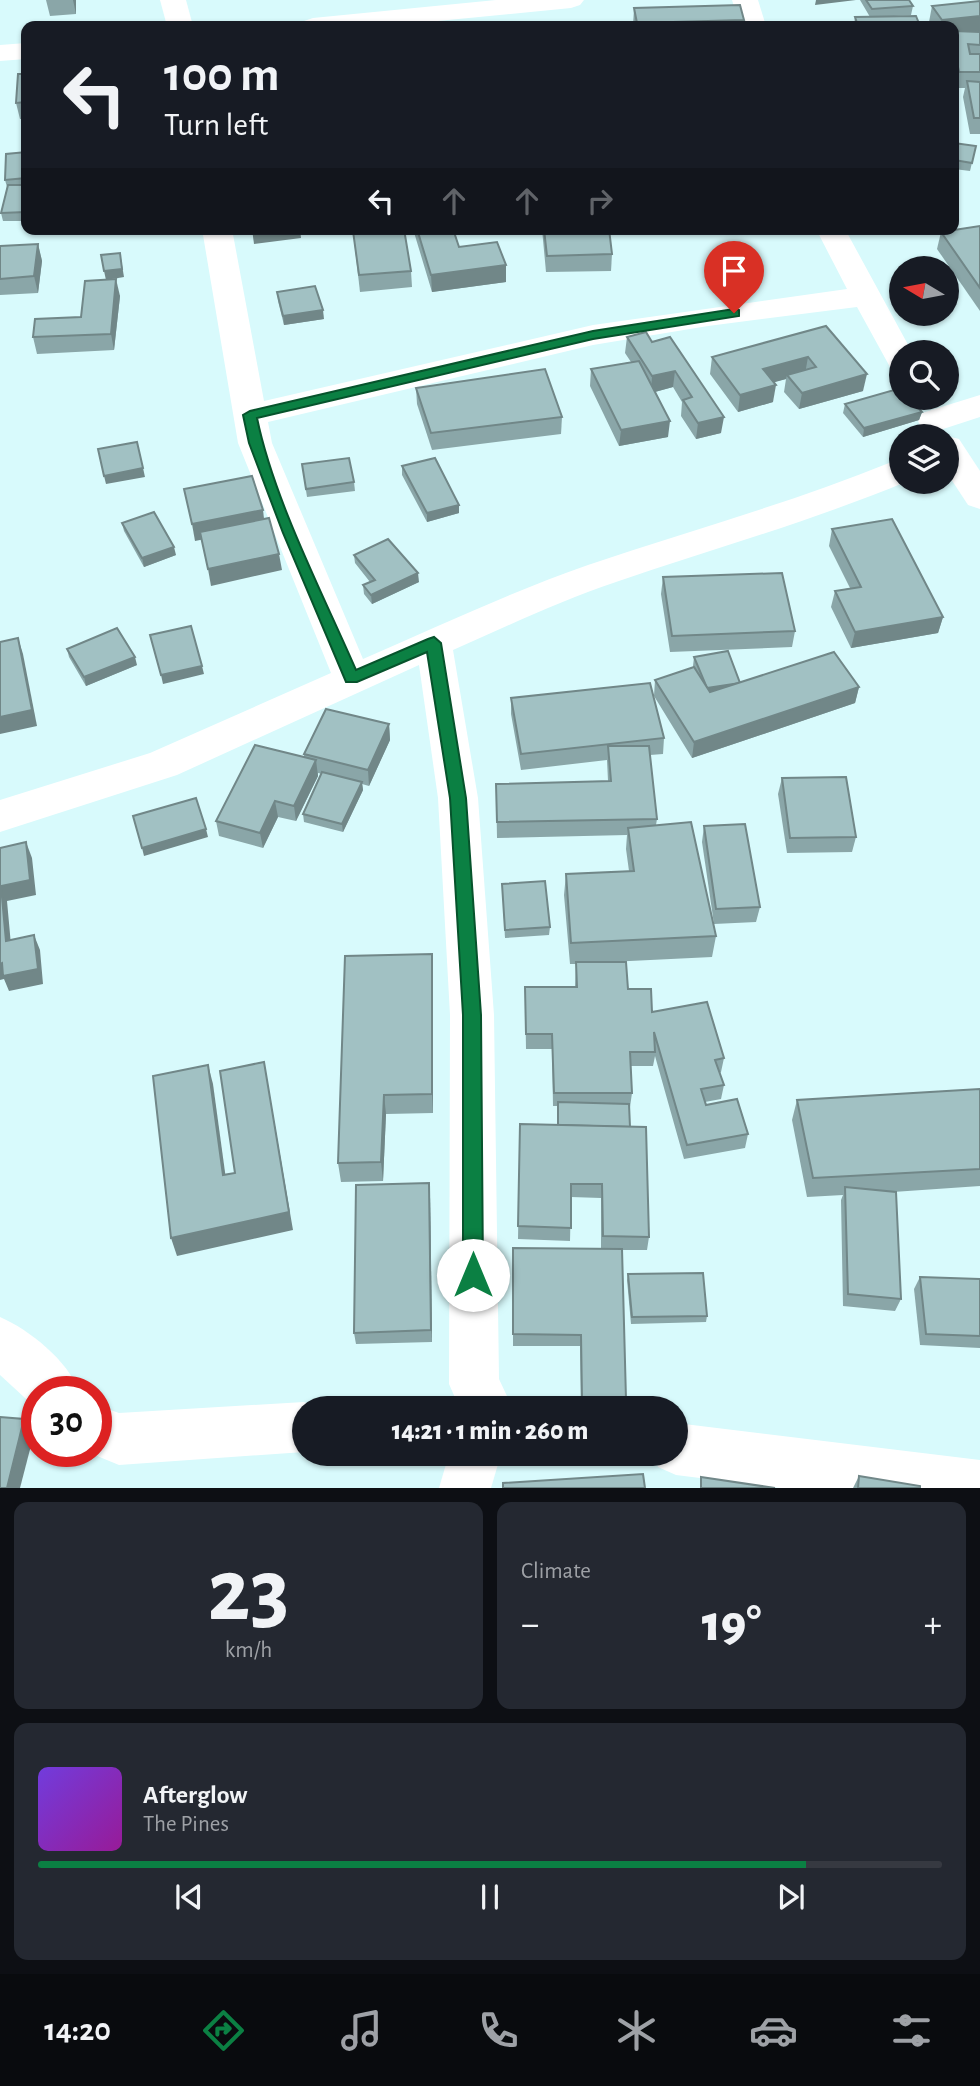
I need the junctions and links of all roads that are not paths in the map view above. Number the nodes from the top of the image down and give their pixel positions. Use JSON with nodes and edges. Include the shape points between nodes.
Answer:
{"nodes":[{"id":1,"x":173,"y":0,"type":"edge"},
{"id":2,"x":571,"y":0,"type":"edge"},
{"id":3,"x":745,"y":0,"type":"edge"},
{"id":4,"x":179,"y":21,"type":"edge"},
{"id":5,"x":363,"y":21,"type":"edge"},
{"id":6,"x":751,"y":21,"type":"edge"},
{"id":7,"x":21,"y":51,"type":"edge"},
{"id":8,"x":0,"y":53,"type":"edge"},
{"id":9,"x":218,"y":235,"type":"edge"},
{"id":10,"x":833,"y":235,"type":"edge"},
{"id":11,"x":867,"y":296,"type":"junction"},
{"id":12,"x":890,"y":340,"type":"edge"},
{"id":13,"x":980,"y":406,"type":"edge"},
{"id":14,"x":250,"y":415,"type":"junction"},
{"id":15,"x":954,"y":424,"type":"edge"},
{"id":16,"x":959,"y":464,"type":"edge"},
{"id":17,"x":889,"y":476,"type":"edge"},
{"id":18,"x":980,"y":497,"type":"edge"},
{"id":19,"x":434,"y":643,"type":"junction"},
{"id":20,"x":352,"y":678,"type":"junction"},
{"id":21,"x":0,"y":816,"type":"edge"},
{"id":22,"x":0,"y":1342,"type":"edge"},
{"id":23,"x":37,"y":1376,"type":"edge"},
{"id":24,"x":481,"y":1396,"type":"edge"},
{"id":25,"x":292,"y":1428,"type":"edge"},
{"id":26,"x":112,"y":1437,"type":"edge"},
{"id":27,"x":688,"y":1450,"type":"edge"},
{"id":28,"x":471,"y":1466,"type":"edge"},
{"id":29,"x":980,"y":1486,"type":"edge"},
{"id":30,"x":465,"y":1488,"type":"edge"}],
"edges":[{"from":1,"to":4,"type":"street"},
{"from":2,"to":5,"type":"street"},
{"from":3,"to":6,"type":"street"},
{"from":7,"to":8,"type":"street"},
{"from":9,"to":14,"type":"street"},
{"from":10,"to":11,"type":"street"},
{"from":11,"to":12,"type":"street"},
{"from":11,"to":14,"type":"street","via":[[593,335]]},
{"from":13,"to":15,"type":"street"},
{"from":14,"to":20,"type":"street","via":[[290,533]]},
{"from":16,"to":18,"type":"street"},
{"from":17,"to":19,"type":"street","via":[[831,500],[601,573]]},
{"from":19,"to":20,"type":"street"},
{"from":19,"to":24,"type":"street","via":[[458,798],[472,1015],[474,1384]]},
{"from":20,"to":21,"type":"street","via":[[163,764]]},
{"from":22,"to":23,"type":"street"},
{"from":25,"to":26,"type":"street"},
{"from":27,"to":29,"type":"street"},
{"from":28,"to":30,"type":"street"}]}
